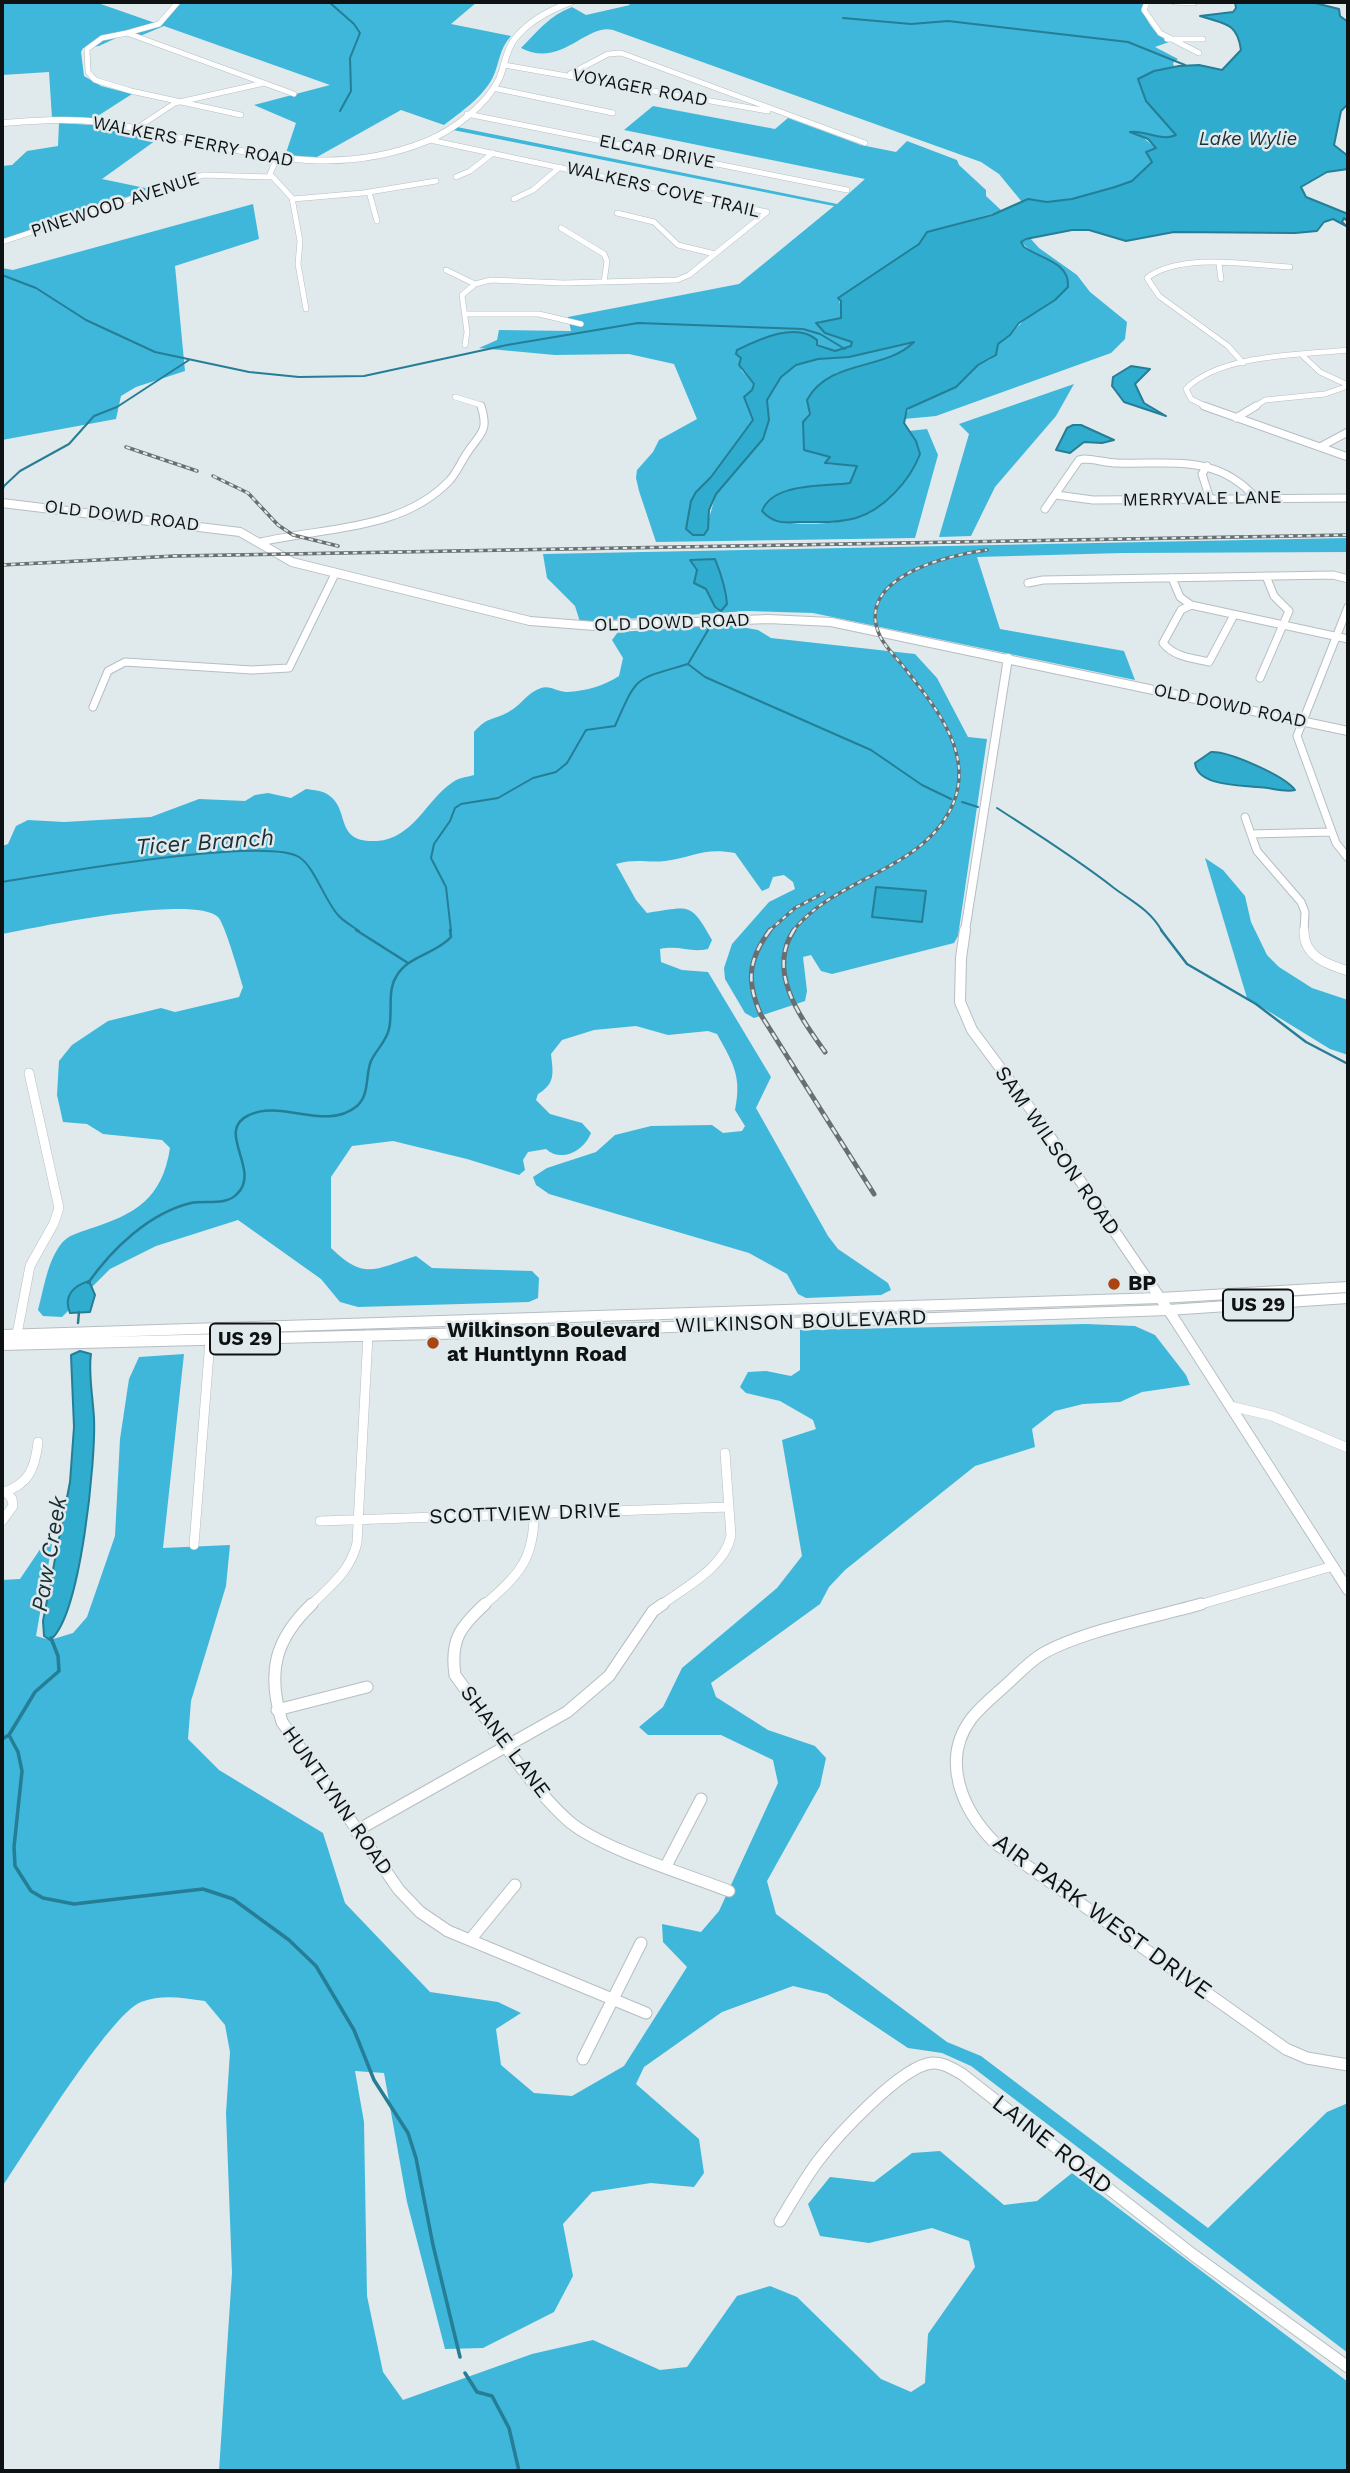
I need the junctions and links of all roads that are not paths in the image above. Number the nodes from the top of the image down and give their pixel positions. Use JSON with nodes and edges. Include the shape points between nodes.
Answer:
{"nodes":[{"id":1,"x":178,"y":2,"type":"edge"},
{"id":2,"x":571,"y":2,"type":"edge"},
{"id":3,"x":1147,"y":2,"type":"edge"},
{"id":4,"x":1174,"y":2,"type":"edge"},
{"id":5,"x":1194,"y":3,"type":"edge"},
{"id":6,"x":127,"y":33,"type":"junction"},
{"id":7,"x":1166,"y":39,"type":"junction"},
{"id":8,"x":1203,"y":39,"type":"dead end"},
{"id":9,"x":1199,"y":53,"type":"dead end"},
{"id":10,"x":504,"y":65,"type":"junction"},
{"id":11,"x":570,"y":74,"type":"junction"},
{"id":12,"x":264,"y":83,"type":"junction"},
{"id":13,"x":493,"y":88,"type":"junction"},
{"id":14,"x":294,"y":94,"type":"dead end"},
{"id":15,"x":183,"y":102,"type":"junction"},
{"id":16,"x":776,"y":110,"type":"junction"},
{"id":17,"x":613,"y":113,"type":"dead end"},
{"id":18,"x":467,"y":114,"type":"junction"},
{"id":19,"x":241,"y":115,"type":"dead end"},
{"id":20,"x":2,"y":123,"type":"edge"},
{"id":21,"x":134,"y":130,"type":"junction"},
{"id":22,"x":429,"y":139,"type":"junction"},
{"id":23,"x":865,"y":143,"type":"dead end"},
{"id":24,"x":493,"y":153,"type":"junction"},
{"id":25,"x":276,"y":160,"type":"junction"},
{"id":26,"x":560,"y":167,"type":"junction"},
{"id":27,"x":271,"y":177,"type":"junction"},
{"id":28,"x":456,"y":177,"type":"dead end"},
{"id":29,"x":436,"y":181,"type":"dead end"},
{"id":30,"x":847,"y":190,"type":"dead end"},
{"id":31,"x":369,"y":192,"type":"junction"},
{"id":32,"x":514,"y":199,"type":"dead end"},
{"id":33,"x":293,"y":200,"type":"junction"},
{"id":34,"x":617,"y":213,"type":"dead end"},
{"id":35,"x":377,"y":221,"type":"dead end"},
{"id":36,"x":561,"y":228,"type":"dead end"},
{"id":37,"x":2,"y":242,"type":"edge"},
{"id":38,"x":715,"y":254,"type":"junction"},
{"id":39,"x":1219,"y":264,"type":"junction"},
{"id":40,"x":1290,"y":267,"type":"dead end"},
{"id":41,"x":446,"y":270,"type":"dead end"},
{"id":42,"x":1221,"y":279,"type":"dead end"},
{"id":43,"x":604,"y":282,"type":"junction"},
{"id":44,"x":475,"y":284,"type":"junction"},
{"id":45,"x":306,"y":309,"type":"dead end"},
{"id":46,"x":465,"y":314,"type":"junction"},
{"id":47,"x":581,"y":324,"type":"dead end"},
{"id":48,"x":465,"y":345,"type":"dead end"},
{"id":49,"x":1348,"y":350,"type":"edge"},
{"id":50,"x":1303,"y":356,"type":"junction"},
{"id":51,"x":1243,"y":363,"type":"junction"},
{"id":52,"x":1348,"y":386,"type":"edge"},
{"id":53,"x":455,"y":397,"type":"dead end"},
{"id":54,"x":1236,"y":418,"type":"junction"},
{"id":55,"x":1348,"y":432,"type":"edge"},
{"id":56,"x":1320,"y":447,"type":"junction"},
{"id":57,"x":1348,"y":457,"type":"edge"},
{"id":58,"x":1207,"y":466,"type":"junction"},
{"id":59,"x":1056,"y":495,"type":"junction"},
{"id":60,"x":1256,"y":498,"type":"junction"},
{"id":61,"x":1348,"y":498,"type":"edge"},
{"id":62,"x":1210,"y":499,"type":"junction"},
{"id":63,"x":2,"y":503,"type":"edge"},
{"id":64,"x":1045,"y":509,"type":"dead end"},
{"id":65,"x":261,"y":542,"type":"junction"},
{"id":66,"x":335,"y":574,"type":"junction"},
{"id":67,"x":1266,"y":576,"type":"junction"},
{"id":68,"x":1172,"y":578,"type":"junction"},
{"id":69,"x":1348,"y":579,"type":"edge"},
{"id":70,"x":1028,"y":583,"type":"dead end"},
{"id":71,"x":1191,"y":605,"type":"junction"},
{"id":72,"x":1348,"y":607,"type":"edge"},
{"id":73,"x":1234,"y":615,"type":"junction"},
{"id":74,"x":1284,"y":625,"type":"junction"},
{"id":75,"x":1335,"y":636,"type":"junction"},
{"id":76,"x":1348,"y":639,"type":"edge"},
{"id":77,"x":1008,"y":658,"type":"junction"},
{"id":78,"x":1260,"y":678,"type":"dead end"},
{"id":79,"x":93,"y":707,"type":"dead end"},
{"id":80,"x":1301,"y":721,"type":"junction"},
{"id":81,"x":1348,"y":731,"type":"edge"},
{"id":82,"x":1245,"y":817,"type":"dead end"},
{"id":83,"x":1332,"y":832,"type":"junction"},
{"id":84,"x":1251,"y":834,"type":"junction"},
{"id":85,"x":1348,"y":858,"type":"edge"},
{"id":86,"x":1348,"y":971,"type":"edge"},
{"id":87,"x":29,"y":1073,"type":"dead end"},
{"id":88,"x":1348,"y":1287,"type":"edge"},
{"id":89,"x":1348,"y":1298,"type":"edge"},
{"id":90,"x":1164,"y":1304,"type":"junction"},
{"id":91,"x":264,"y":1332,"type":"junction"},
{"id":92,"x":9,"y":1335,"type":"edge"},
{"id":93,"x":368,"y":1335,"type":"junction"},
{"id":94,"x":210,"y":1340,"type":"junction"},
{"id":95,"x":2,"y":1343,"type":"edge"},
{"id":96,"x":1230,"y":1406,"type":"junction"},
{"id":97,"x":38,"y":1442,"type":"dead end"},
{"id":98,"x":1348,"y":1448,"type":"edge"},
{"id":99,"x":725,"y":1454,"type":"dead end"},
{"id":100,"x":4,"y":1492,"type":"edge"},
{"id":101,"x":729,"y":1507,"type":"junction"},
{"id":102,"x":534,"y":1514,"type":"junction"},
{"id":103,"x":358,"y":1519,"type":"junction"},
{"id":104,"x":2,"y":1521,"type":"edge"},
{"id":105,"x":320,"y":1521,"type":"dead end"},
{"id":106,"x":194,"y":1545,"type":"dead end"},
{"id":107,"x":1333,"y":1566,"type":"junction"},
{"id":108,"x":1348,"y":1590,"type":"edge"},
{"id":109,"x":367,"y":1687,"type":"dead end"},
{"id":110,"x":277,"y":1710,"type":"junction"},
{"id":111,"x":508,"y":1746,"type":"junction"},
{"id":112,"x":701,"y":1799,"type":"dead end"},
{"id":113,"x":356,"y":1831,"type":"junction"},
{"id":114,"x":666,"y":1866,"type":"junction"},
{"id":115,"x":514,"y":1885,"type":"dead end"},
{"id":116,"x":729,"y":1891,"type":"dead end"},
{"id":117,"x":470,"y":1940,"type":"junction"},
{"id":118,"x":641,"y":1943,"type":"dead end"},
{"id":119,"x":613,"y":2000,"type":"junction"},
{"id":120,"x":646,"y":2013,"type":"dead end"},
{"id":121,"x":583,"y":2059,"type":"dead end"},
{"id":122,"x":1348,"y":2065,"type":"edge"},
{"id":123,"x":780,"y":2221,"type":"dead end"},
{"id":124,"x":1348,"y":2367,"type":"edge"}],
"edges":[{"from":1,"to":6,"type":"street","via":[[160,23]]},
{"from":2,"to":10,"type":"street","name":"WALKERS FERRY ROAD","via":[[546,13],[523,31],[508,48]]},
{"from":3,"to":7,"type":"street","via":[[1145,13],[1154,30]]},
{"from":4,"to":5,"type":"street"},
{"from":6,"to":12,"type":"street"},
{"from":6,"to":15,"type":"street","via":[[109,36],[87,49],[92,79]]},
{"from":7,"to":8,"type":"street"},
{"from":7,"to":9,"type":"street"},
{"from":10,"to":11,"type":"street","name":"VOYAGER ROAD"},
{"from":10,"to":13,"type":"street","name":"WALKERS FERRY ROAD"},
{"from":11,"to":16,"type":"street","name":"VOYAGER ROAD"},
{"from":11,"to":16,"type":"street","via":[[616,52]]},
{"from":12,"to":14,"type":"street"},
{"from":12,"to":15,"type":"street"},
{"from":13,"to":17,"type":"street"},
{"from":13,"to":18,"type":"street","name":"WALKERS FERRY ROAD"},
{"from":15,"to":19,"type":"street"},
{"from":15,"to":21,"type":"street"},
{"from":16,"to":23,"type":"street"},
{"from":18,"to":22,"type":"street","name":"WALKERS FERRY ROAD"},
{"from":18,"to":30,"type":"street","name":"ELCAR DRIVE"},
{"from":20,"to":21,"type":"street","name":"WALKERS FERRY ROAD","via":[[74,120]]},
{"from":21,"to":25,"type":"street","name":"WALKERS FERRY ROAD"},
{"from":22,"to":24,"type":"street","name":"WALKERS COVE TRAIL"},
{"from":22,"to":25,"type":"street","name":"WALKERS FERRY ROAD","via":[[337,161]]},
{"from":24,"to":26,"type":"street","name":"WALKERS COVE TRAIL"},
{"from":24,"to":28,"type":"street"},
{"from":25,"to":27,"type":"street"},
{"from":26,"to":32,"type":"street"},
{"from":26,"to":38,"type":"street","name":"WALKERS COVE TRAIL","via":[[766,211]]},
{"from":27,"to":33,"type":"street"},
{"from":27,"to":37,"type":"street","name":"PINEWOOD AVENUE","via":[[204,175]]},
{"from":29,"to":31,"type":"street"},
{"from":31,"to":33,"type":"street"},
{"from":31,"to":35,"type":"street"},
{"from":33,"to":45,"type":"street"},
{"from":34,"to":38,"type":"street","via":[[654,222],[677,244]]},
{"from":36,"to":43,"type":"street","via":[[604,254]]},
{"from":38,"to":43,"type":"street","name":"WALKERS COVE TRAIL","via":[[677,280]]},
{"from":39,"to":40,"type":"street"},
{"from":39,"to":42,"type":"street"},
{"from":39,"to":51,"type":"street","via":[[1166,267],[1151,273],[1147,281]]},
{"from":41,"to":44,"type":"street"},
{"from":43,"to":44,"type":"street","name":"WALKERS COVE TRAIL","via":[[500,280]]},
{"from":44,"to":46,"type":"street","via":[[462,295]]},
{"from":46,"to":47,"type":"street","via":[[550,317]]},
{"from":46,"to":48,"type":"street"},
{"from":49,"to":50,"type":"street"},
{"from":50,"to":51,"type":"street"},
{"from":50,"to":52,"type":"street","via":[[1320,372]]},
{"from":51,"to":54,"type":"street","via":[[1214,369],[1186,389],[1194,402]]},
{"from":52,"to":54,"type":"street","via":[[1325,394],[1265,400]]},
{"from":53,"to":65,"type":"street","via":[[481,405],[486,423],[445,485],[414,507],[378,522]]},
{"from":54,"to":56,"type":"street"},
{"from":55,"to":56,"type":"street"},
{"from":56,"to":57,"type":"street"},
{"from":58,"to":59,"type":"street","via":[[1079,460]]},
{"from":58,"to":60,"type":"street","via":[[1242,482]]},
{"from":58,"to":62,"type":"street","via":[[1202,474]]},
{"from":59,"to":62,"type":"street","name":"MERRYVALE LANE","via":[[1086,500]]},
{"from":59,"to":64,"type":"street"},
{"from":60,"to":61,"type":"street","name":"MERRYVALE LANE"},
{"from":60,"to":62,"type":"street","name":"MERRYVALE LANE"},
{"from":63,"to":65,"type":"street","name":"OLD DOWD ROAD","via":[[215,527]]},
{"from":65,"to":66,"type":"street","name":"OLD DOWD ROAD","via":[[292,562]]},
{"from":66,"to":77,"type":"street","name":"OLD DOWD ROAD","via":[[530,621],[595,626],[782,618],[831,622]]},
{"from":66,"to":79,"type":"street","via":[[289,668],[125,662],[108,671]]},
{"from":67,"to":68,"type":"street"},
{"from":67,"to":69,"type":"street"},
{"from":67,"to":74,"type":"street","via":[[1289,611]]},
{"from":68,"to":70,"type":"street"},
{"from":68,"to":71,"type":"street","via":[[1180,597]]},
{"from":71,"to":73,"type":"street"},
{"from":71,"to":73,"type":"street","via":[[1181,610],[1163,643],[1167,649],[1209,662]]},
{"from":72,"to":75,"type":"street"},
{"from":73,"to":74,"type":"street"},
{"from":74,"to":75,"type":"street"},
{"from":74,"to":78,"type":"street"},
{"from":75,"to":76,"type":"street"},
{"from":75,"to":80,"type":"street"},
{"from":77,"to":80,"type":"street","name":"OLD DOWD ROAD"},
{"from":77,"to":90,"type":"street","name":"SAM WILSON ROAD","via":[[961,958],[960,1002],[972,1030]]},
{"from":80,"to":81,"type":"street","name":"OLD DOWD ROAD"},
{"from":80,"to":83,"type":"street","via":[[1297,736]]},
{"from":82,"to":84,"type":"street"},
{"from":83,"to":84,"type":"street"},
{"from":83,"to":85,"type":"street"},
{"from":84,"to":86,"type":"street","via":[[1257,851],[1301,902],[1307,950],[1325,964]]},
{"from":87,"to":92,"type":"street","via":[[59,1208],[30,1266]]},
{"from":88,"to":90,"type":"main road","name":"WILKINSON BOULEVARD","number":"US 29"},
{"from":89,"to":90,"type":"main road","name":"WILKINSON BOULEVARD","number":"US 29"},
{"from":90,"to":91,"type":"main road","name":"WILKINSON BOULEVARD","number":"US 29"},
{"from":90,"to":93,"type":"main road","name":"WILKINSON BOULEVARD","number":"US 29"},
{"from":90,"to":96,"type":"street","name":"SAM WILSON ROAD"},
{"from":91,"to":92,"type":"main road","name":"WILKINSON BOULEVARD","number":"US 29"},
{"from":91,"to":93,"type":"main road","name":"WILKINSON BOULEVARD","number":"US 29"},
{"from":91,"to":94,"type":"main road","name":"WILKINSON BOULEVARD","number":"US 29"},
{"from":92,"to":95,"type":"main road","via":[[13,1338]]},
{"from":93,"to":103,"type":"street","name":"HUNTLYNN ROAD"},
{"from":94,"to":95,"type":"main road","name":"WILKINSON BOULEVARD","number":"US 29"},
{"from":94,"to":106,"type":"street"},
{"from":96,"to":98,"type":"street"},
{"from":96,"to":107,"type":"street","name":"SAM WILSON ROAD"},
{"from":97,"to":100,"type":"street","via":[[35,1471]]},
{"from":99,"to":101,"type":"street"},
{"from":100,"to":104,"type":"street","via":[[13,1506]]},
{"from":101,"to":102,"type":"street","name":"SCOTTVIEW DRIVE"},
{"from":101,"to":111,"type":"street","via":[[729,1545],[716,1564],[653,1611],[609,1676],[590,1695]]},
{"from":102,"to":103,"type":"street","name":"SCOTTVIEW DRIVE"},
{"from":102,"to":111,"type":"street","name":"SHANE LANE","via":[[533,1541],[523,1566],[464,1624],[452,1649],[455,1675]]},
{"from":103,"to":105,"type":"street","name":"SCOTTVIEW DRIVE"},
{"from":103,"to":110,"type":"street","name":"HUNTLYNN ROAD","via":[[349,1565],[296,1620],[281,1644],[272,1682]]},
{"from":107,"to":108,"type":"street","name":"SAM WILSON ROAD"},
{"from":107,"to":122,"type":"street","name":"AIR PARK WEST DRIVE","via":[[1082,1638],[1042,1654],[970,1720],[961,1738],[956,1769],[969,1813],[995,1843],[1286,2049]]},
{"from":109,"to":110,"type":"street"},
{"from":110,"to":113,"type":"street","name":"HUNTLYNN ROAD","via":[[293,1741]]},
{"from":111,"to":113,"type":"street"},
{"from":111,"to":114,"type":"street","name":"SHANE LANE","via":[[546,1798],[573,1824]]},
{"from":112,"to":114,"type":"street"},
{"from":113,"to":117,"type":"street","name":"HUNTLYNN ROAD","via":[[408,1902],[433,1922]]},
{"from":114,"to":116,"type":"street","name":"SHANE LANE"},
{"from":115,"to":117,"type":"street"},
{"from":117,"to":119,"type":"street","name":"HUNTLYNN ROAD"},
{"from":118,"to":119,"type":"street"},
{"from":119,"to":120,"type":"street","name":"HUNTLYNN ROAD"},
{"from":119,"to":121,"type":"street"},
{"from":123,"to":124,"type":"street","name":"LAINE ROAD","via":[[822,2157],[853,2123],[918,2066],[941,2064]]}]}
